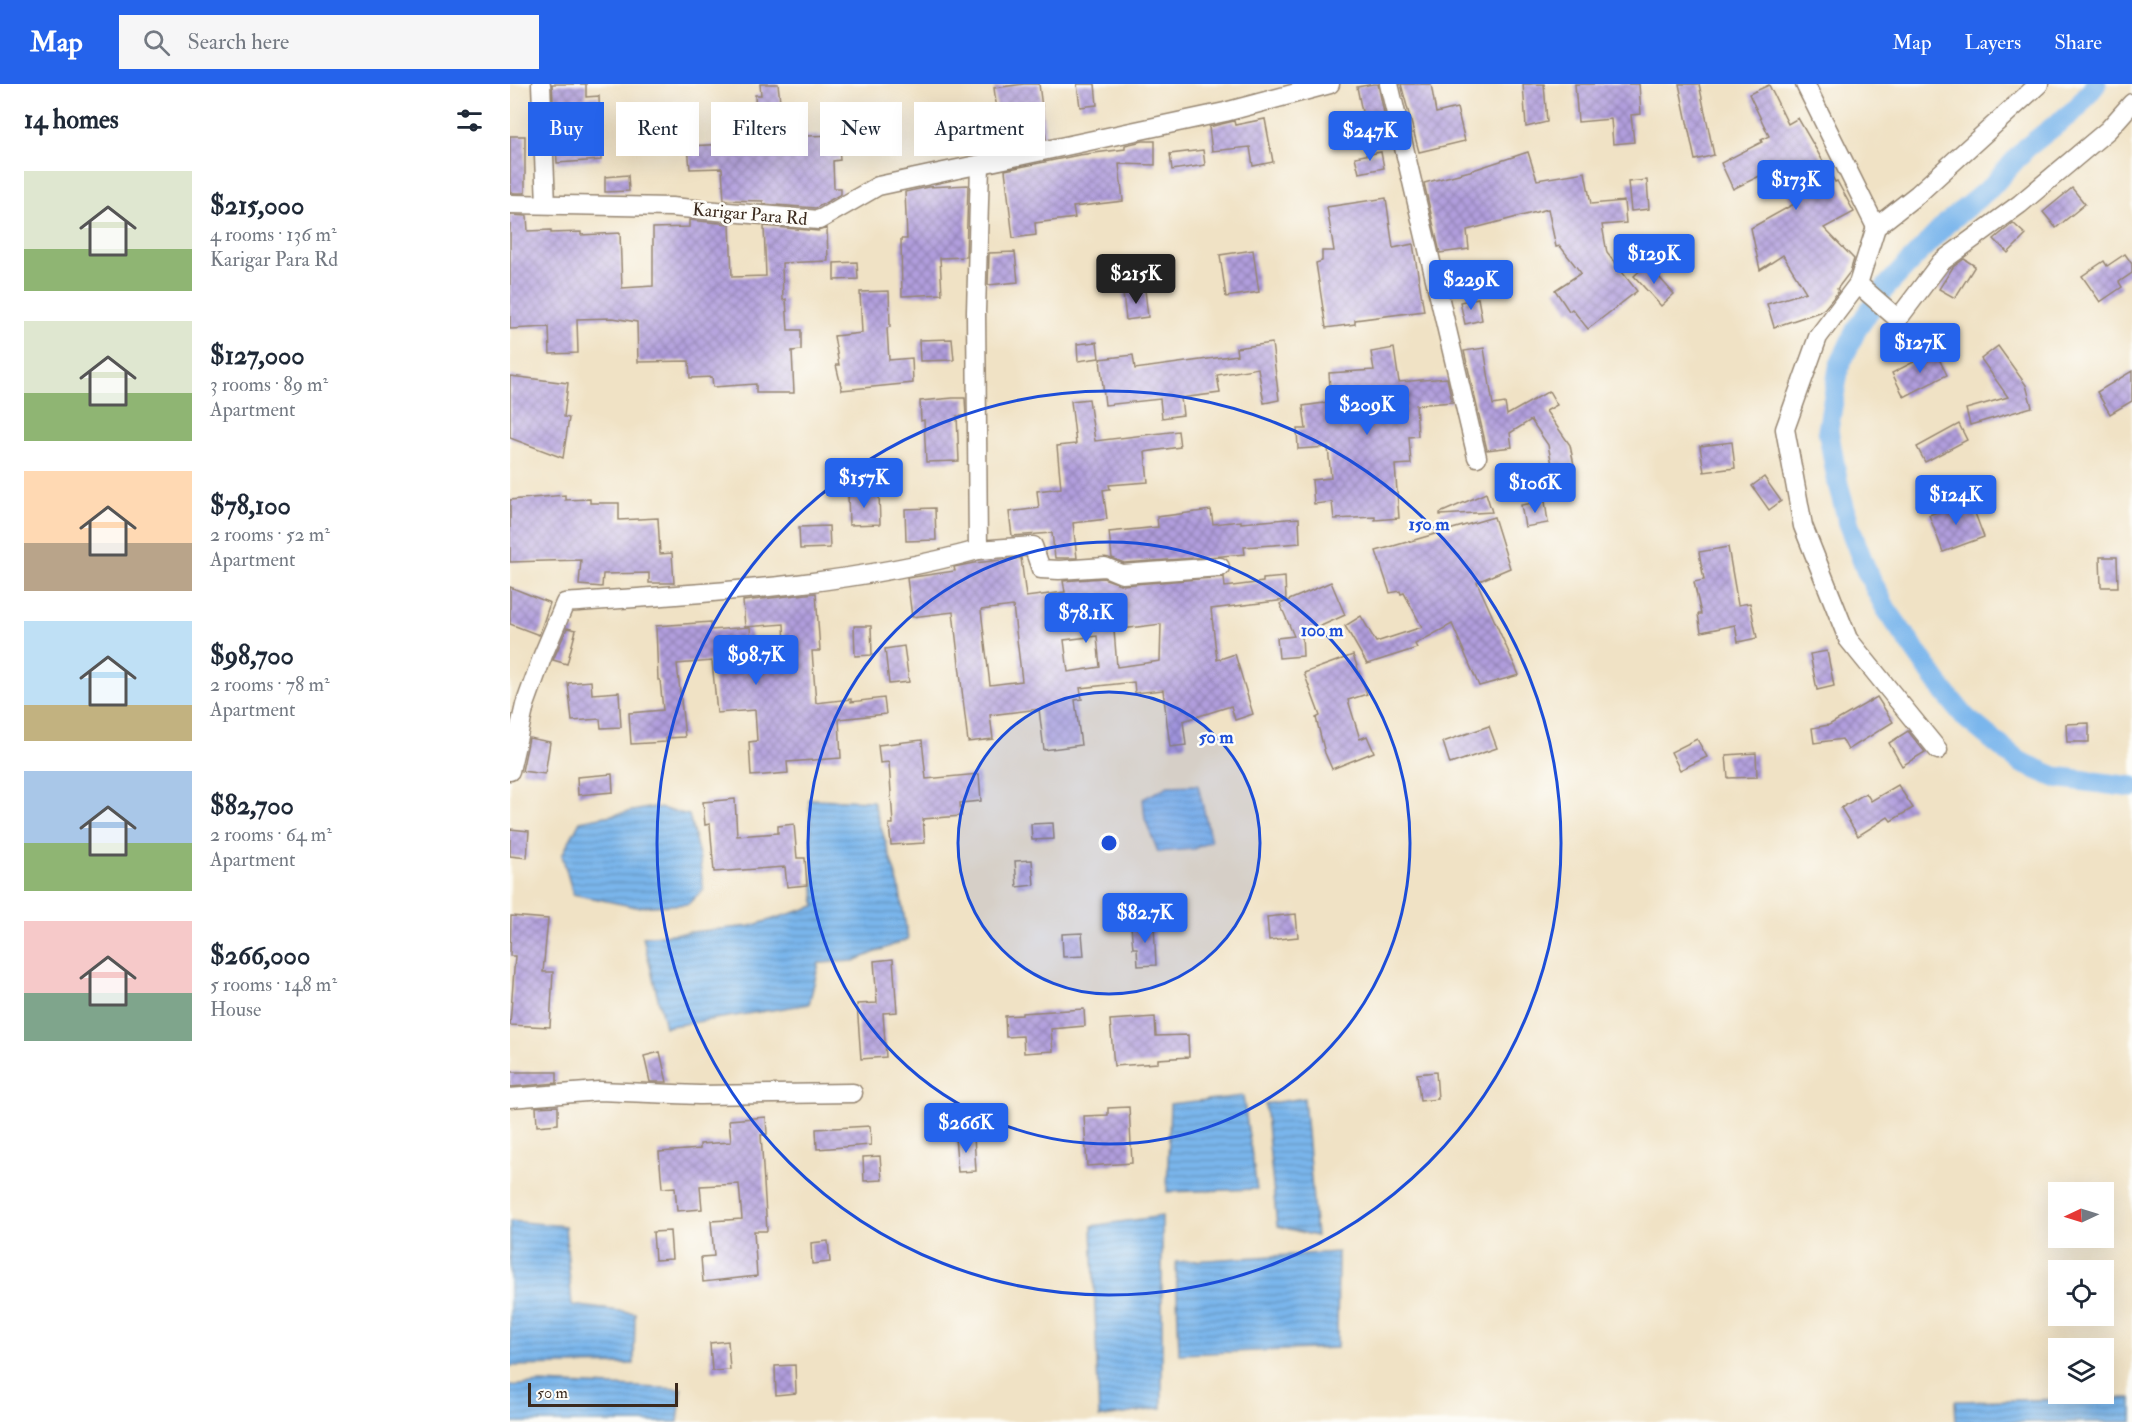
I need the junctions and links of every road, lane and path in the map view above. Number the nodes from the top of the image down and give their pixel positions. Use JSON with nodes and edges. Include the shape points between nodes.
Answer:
{"nodes":[{"id":1,"x":541,"y":84,"type":"edge"},
{"id":2,"x":1330,"y":84,"type":"edge"},
{"id":3,"x":1389,"y":84,"type":"edge"},
{"id":4,"x":1805,"y":84,"type":"edge"},
{"id":5,"x":2039,"y":84,"type":"edge"},
{"id":6,"x":2132,"y":103,"type":"edge"},
{"id":7,"x":980,"y":165,"type":"junction"},
{"id":8,"x":510,"y":204,"type":"edge"},
{"id":9,"x":546,"y":204,"type":"junction"},
{"id":10,"x":1876,"y":227,"type":"junction"},
{"id":11,"x":1858,"y":284,"type":"junction"},
{"id":12,"x":1477,"y":457,"type":"dead end"},
{"id":13,"x":978,"y":550,"type":"junction"},
{"id":14,"x":1220,"y":567,"type":"dead end"},
{"id":15,"x":1938,"y":750,"type":"dead end"},
{"id":16,"x":510,"y":771,"type":"edge"},
{"id":17,"x":853,"y":1093,"type":"dead end"},
{"id":18,"x":510,"y":1098,"type":"edge"}],
"edges":[{"from":1,"to":9,"type":"street"},
{"from":2,"to":7,"type":"street","name":"Karigar Para Rd","via":[[1225,112]]},
{"from":3,"to":12,"type":"street"},
{"from":4,"to":10,"type":"street"},
{"from":5,"to":10,"type":"street"},
{"from":6,"to":11,"type":"street","via":[[2108,130],[2020,204],[1941,262],[1898,319]]},
{"from":7,"to":9,"type":"street","name":"Karigar Para Rd","via":[[878,186],[819,220],[671,207]]},
{"from":7,"to":13,"type":"street","via":[[976,312]]},
{"from":8,"to":9,"type":"street","name":"Karigar Para Rd"},
{"from":10,"to":11,"type":"street"},
{"from":11,"to":15,"type":"street","via":[[1818,337],[1785,429],[1803,526],[1848,639]]},
{"from":13,"to":14,"type":"street","via":[[1033,546],[1041,569],[1104,567],[1122,574]]},
{"from":13,"to":16,"type":"street","via":[[927,564],[770,588],[565,603],[525,705]]},
{"from":17,"to":18,"type":"street","via":[[699,1095],[599,1091]]}]}
